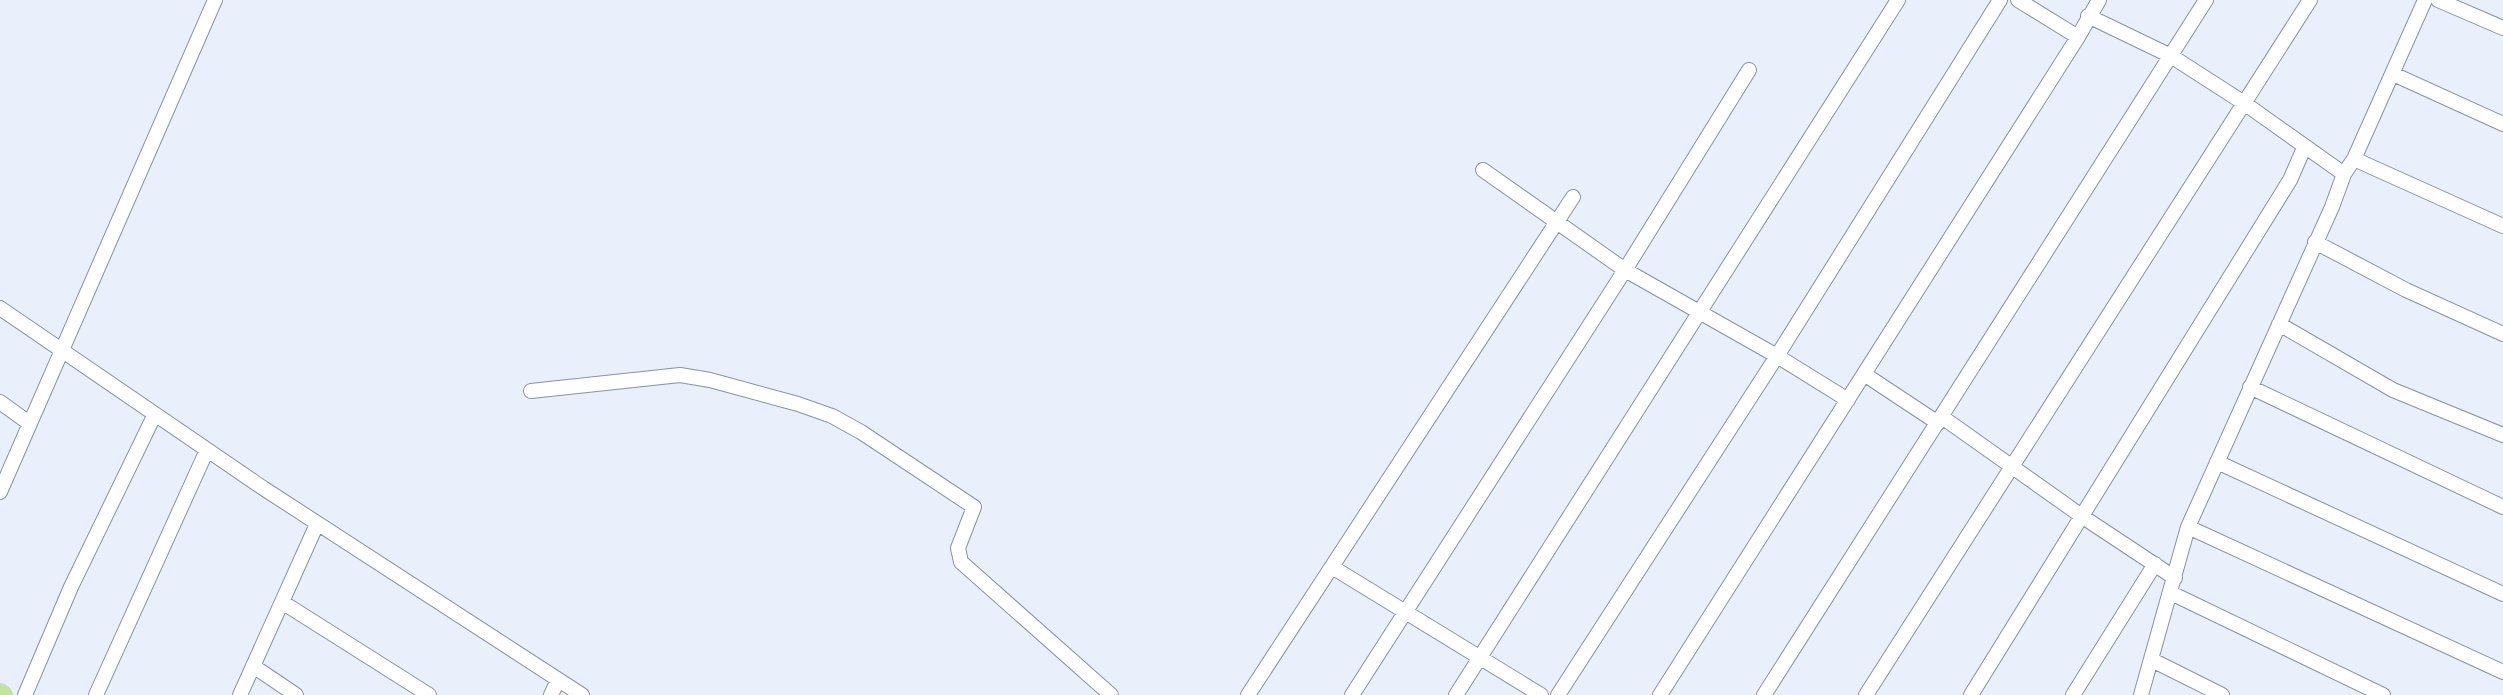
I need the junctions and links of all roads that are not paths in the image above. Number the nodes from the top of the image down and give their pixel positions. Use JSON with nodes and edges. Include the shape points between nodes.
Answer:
{"nodes":[{"id":1,"x":214,"y":0,"type":"edge"},
{"id":2,"x":1898,"y":0,"type":"edge"},
{"id":3,"x":2000,"y":0,"type":"edge"},
{"id":4,"x":2018,"y":0,"type":"edge"},
{"id":5,"x":2099,"y":0,"type":"edge"},
{"id":6,"x":2206,"y":0,"type":"edge"},
{"id":7,"x":2310,"y":0,"type":"edge"},
{"id":8,"x":2425,"y":0,"type":"edge"},
{"id":9,"x":2438,"y":0,"type":"edge"},
{"id":10,"x":2088,"y":16,"type":"junction"},
{"id":11,"x":2503,"y":28,"type":"edge"},
{"id":12,"x":2078,"y":37,"type":"junction"},
{"id":13,"x":2171,"y":56,"type":"junction"},
{"id":14,"x":1749,"y":70,"type":"dead end"},
{"id":15,"x":2393,"y":74,"type":"junction"},
{"id":16,"x":2244,"y":103,"type":"junction"},
{"id":17,"x":2503,"y":124,"type":"edge"},
{"id":18,"x":2304,"y":148,"type":"junction"},
{"id":19,"x":2354,"y":159,"type":"junction"},
{"id":20,"x":1483,"y":170,"type":"dead end"},
{"id":21,"x":2344,"y":174,"type":"junction"},
{"id":22,"x":1573,"y":197,"type":"dead end"},
{"id":23,"x":1556,"y":223,"type":"junction"},
{"id":24,"x":2503,"y":226,"type":"edge"},
{"id":25,"x":2315,"y":242,"type":"junction"},
{"id":26,"x":1625,"y":270,"type":"junction"},
{"id":27,"x":0,"y":308,"type":"edge"},
{"id":28,"x":1699,"y":312,"type":"junction"},
{"id":29,"x":2279,"y":324,"type":"junction"},
{"id":30,"x":2503,"y":334,"type":"edge"},
{"id":31,"x":61,"y":350,"type":"junction"},
{"id":32,"x":1777,"y":356,"type":"junction"},
{"id":33,"x":1864,"y":374,"type":"junction"},
{"id":34,"x":2250,"y":388,"type":"junction"},
{"id":35,"x":531,"y":392,"type":"dead end"},
{"id":36,"x":1848,"y":400,"type":"junction"},
{"id":37,"x":0,"y":402,"type":"edge"},
{"id":38,"x":155,"y":414,"type":"junction"},
{"id":39,"x":1940,"y":420,"type":"junction"},
{"id":40,"x":29,"y":423,"type":"junction"},
{"id":41,"x":2503,"y":435,"type":"edge"},
{"id":42,"x":207,"y":450,"type":"junction"},
{"id":43,"x":2217,"y":462,"type":"junction"},
{"id":44,"x":2011,"y":467,"type":"junction"},
{"id":45,"x":0,"y":492,"type":"edge"},
{"id":46,"x":2503,"y":507,"type":"edge"},
{"id":47,"x":2083,"y":517,"type":"junction"},
{"id":48,"x":317,"y":524,"type":"junction"},
{"id":49,"x":2188,"y":527,"type":"junction"},
{"id":50,"x":2154,"y":564,"type":"junction"},
{"id":51,"x":1332,"y":567,"type":"junction"},
{"id":52,"x":2175,"y":578,"type":"junction"},
{"id":53,"x":2171,"y":592,"type":"junction"},
{"id":54,"x":2503,"y":594,"type":"edge"},
{"id":55,"x":282,"y":602,"type":"junction"},
{"id":56,"x":1406,"y":610,"type":"junction"},
{"id":57,"x":1480,"y":658,"type":"junction"},
{"id":58,"x":2152,"y":660,"type":"junction"},
{"id":59,"x":253,"y":666,"type":"junction"},
{"id":60,"x":2503,"y":672,"type":"edge"},
{"id":61,"x":558,"y":680,"type":"junction"},
{"id":62,"x":0,"y":693,"type":"edge"},
{"id":63,"x":3,"y":695,"type":"edge"},
{"id":64,"x":25,"y":695,"type":"edge"},
{"id":65,"x":96,"y":695,"type":"edge"},
{"id":66,"x":240,"y":695,"type":"edge"},
{"id":67,"x":296,"y":695,"type":"edge"},
{"id":68,"x":429,"y":695,"type":"edge"},
{"id":69,"x":551,"y":695,"type":"edge"},
{"id":70,"x":582,"y":695,"type":"edge"},
{"id":71,"x":1111,"y":695,"type":"edge"},
{"id":72,"x":1248,"y":695,"type":"edge"},
{"id":73,"x":1352,"y":695,"type":"edge"},
{"id":74,"x":1456,"y":695,"type":"edge"},
{"id":75,"x":1541,"y":695,"type":"edge"},
{"id":76,"x":1558,"y":695,"type":"edge"},
{"id":77,"x":1660,"y":695,"type":"edge"},
{"id":78,"x":1764,"y":695,"type":"edge"},
{"id":79,"x":1866,"y":695,"type":"edge"},
{"id":80,"x":1970,"y":695,"type":"edge"},
{"id":81,"x":2073,"y":695,"type":"edge"},
{"id":82,"x":2141,"y":695,"type":"edge"},
{"id":83,"x":2222,"y":695,"type":"edge"},
{"id":84,"x":2383,"y":695,"type":"edge"}],
"edges":[{"from":1,"to":31,"type":"street"},
{"from":2,"to":28,"type":"street"},
{"from":3,"to":32,"type":"street"},
{"from":4,"to":12,"type":"street"},
{"from":5,"to":10,"type":"street"},
{"from":6,"to":13,"type":"street"},
{"from":7,"to":16,"type":"street"},
{"from":8,"to":15,"type":"street"},
{"from":9,"to":11,"type":"street"},
{"from":10,"to":12,"type":"street"},
{"from":10,"to":13,"type":"street"},
{"from":12,"to":33,"type":"street"},
{"from":13,"to":16,"type":"street"},
{"from":13,"to":39,"type":"street"},
{"from":14,"to":26,"type":"street"},
{"from":15,"to":17,"type":"street"},
{"from":15,"to":19,"type":"street"},
{"from":16,"to":18,"type":"street"},
{"from":16,"to":44,"type":"street"},
{"from":18,"to":21,"type":"street"},
{"from":18,"to":47,"type":"street","via":[[2290,180]]},
{"from":19,"to":21,"type":"street"},
{"from":19,"to":24,"type":"street"},
{"from":20,"to":23,"type":"street"},
{"from":21,"to":25,"type":"street"},
{"from":22,"to":23,"type":"street"},
{"from":23,"to":26,"type":"street"},
{"from":23,"to":51,"type":"street"},
{"from":25,"to":29,"type":"street"},
{"from":25,"to":30,"type":"street","via":[[2406,290]]},
{"from":26,"to":28,"type":"street"},
{"from":26,"to":56,"type":"street"},
{"from":27,"to":31,"type":"street"},
{"from":28,"to":32,"type":"street"},
{"from":28,"to":57,"type":"street"},
{"from":29,"to":34,"type":"street"},
{"from":29,"to":41,"type":"street","via":[[2393,390]]},
{"from":31,"to":38,"type":"street"},
{"from":31,"to":40,"type":"street"},
{"from":32,"to":36,"type":"street"},
{"from":32,"to":76,"type":"street"},
{"from":33,"to":36,"type":"street"},
{"from":33,"to":39,"type":"street"},
{"from":34,"to":43,"type":"street"},
{"from":34,"to":46,"type":"street"},
{"from":35,"to":71,"type":"street","via":[[680,375],[710,380],[832,416],[861,432],[974,507],[958,548],[961,562]]},
{"from":36,"to":77,"type":"street"},
{"from":37,"to":40,"type":"street"},
{"from":38,"to":42,"type":"street"},
{"from":38,"to":64,"type":"street","via":[[71,587]]},
{"from":39,"to":44,"type":"street"},
{"from":39,"to":78,"type":"street"},
{"from":40,"to":45,"type":"street"},
{"from":42,"to":48,"type":"street"},
{"from":42,"to":65,"type":"street"},
{"from":43,"to":49,"type":"street"},
{"from":43,"to":54,"type":"street"},
{"from":44,"to":47,"type":"street"},
{"from":44,"to":79,"type":"street"},
{"from":47,"to":50,"type":"street"},
{"from":47,"to":80,"type":"street"},
{"from":48,"to":55,"type":"street"},
{"from":48,"to":61,"type":"street"},
{"from":49,"to":52,"type":"street"},
{"from":49,"to":60,"type":"street"},
{"from":50,"to":52,"type":"street"},
{"from":50,"to":81,"type":"street"},
{"from":51,"to":56,"type":"street"},
{"from":51,"to":72,"type":"street"},
{"from":52,"to":53,"type":"street"},
{"from":53,"to":58,"type":"street"},
{"from":53,"to":84,"type":"street"},
{"from":55,"to":59,"type":"street"},
{"from":55,"to":68,"type":"street"},
{"from":56,"to":57,"type":"street"},
{"from":56,"to":73,"type":"street"},
{"from":57,"to":74,"type":"street"},
{"from":57,"to":75,"type":"street"},
{"from":58,"to":82,"type":"street"},
{"from":58,"to":83,"type":"street"},
{"from":59,"to":66,"type":"street"},
{"from":59,"to":67,"type":"street"},
{"from":61,"to":69,"type":"street"},
{"from":61,"to":70,"type":"street"},
{"from":62,"to":63,"type":"main road"}]}
